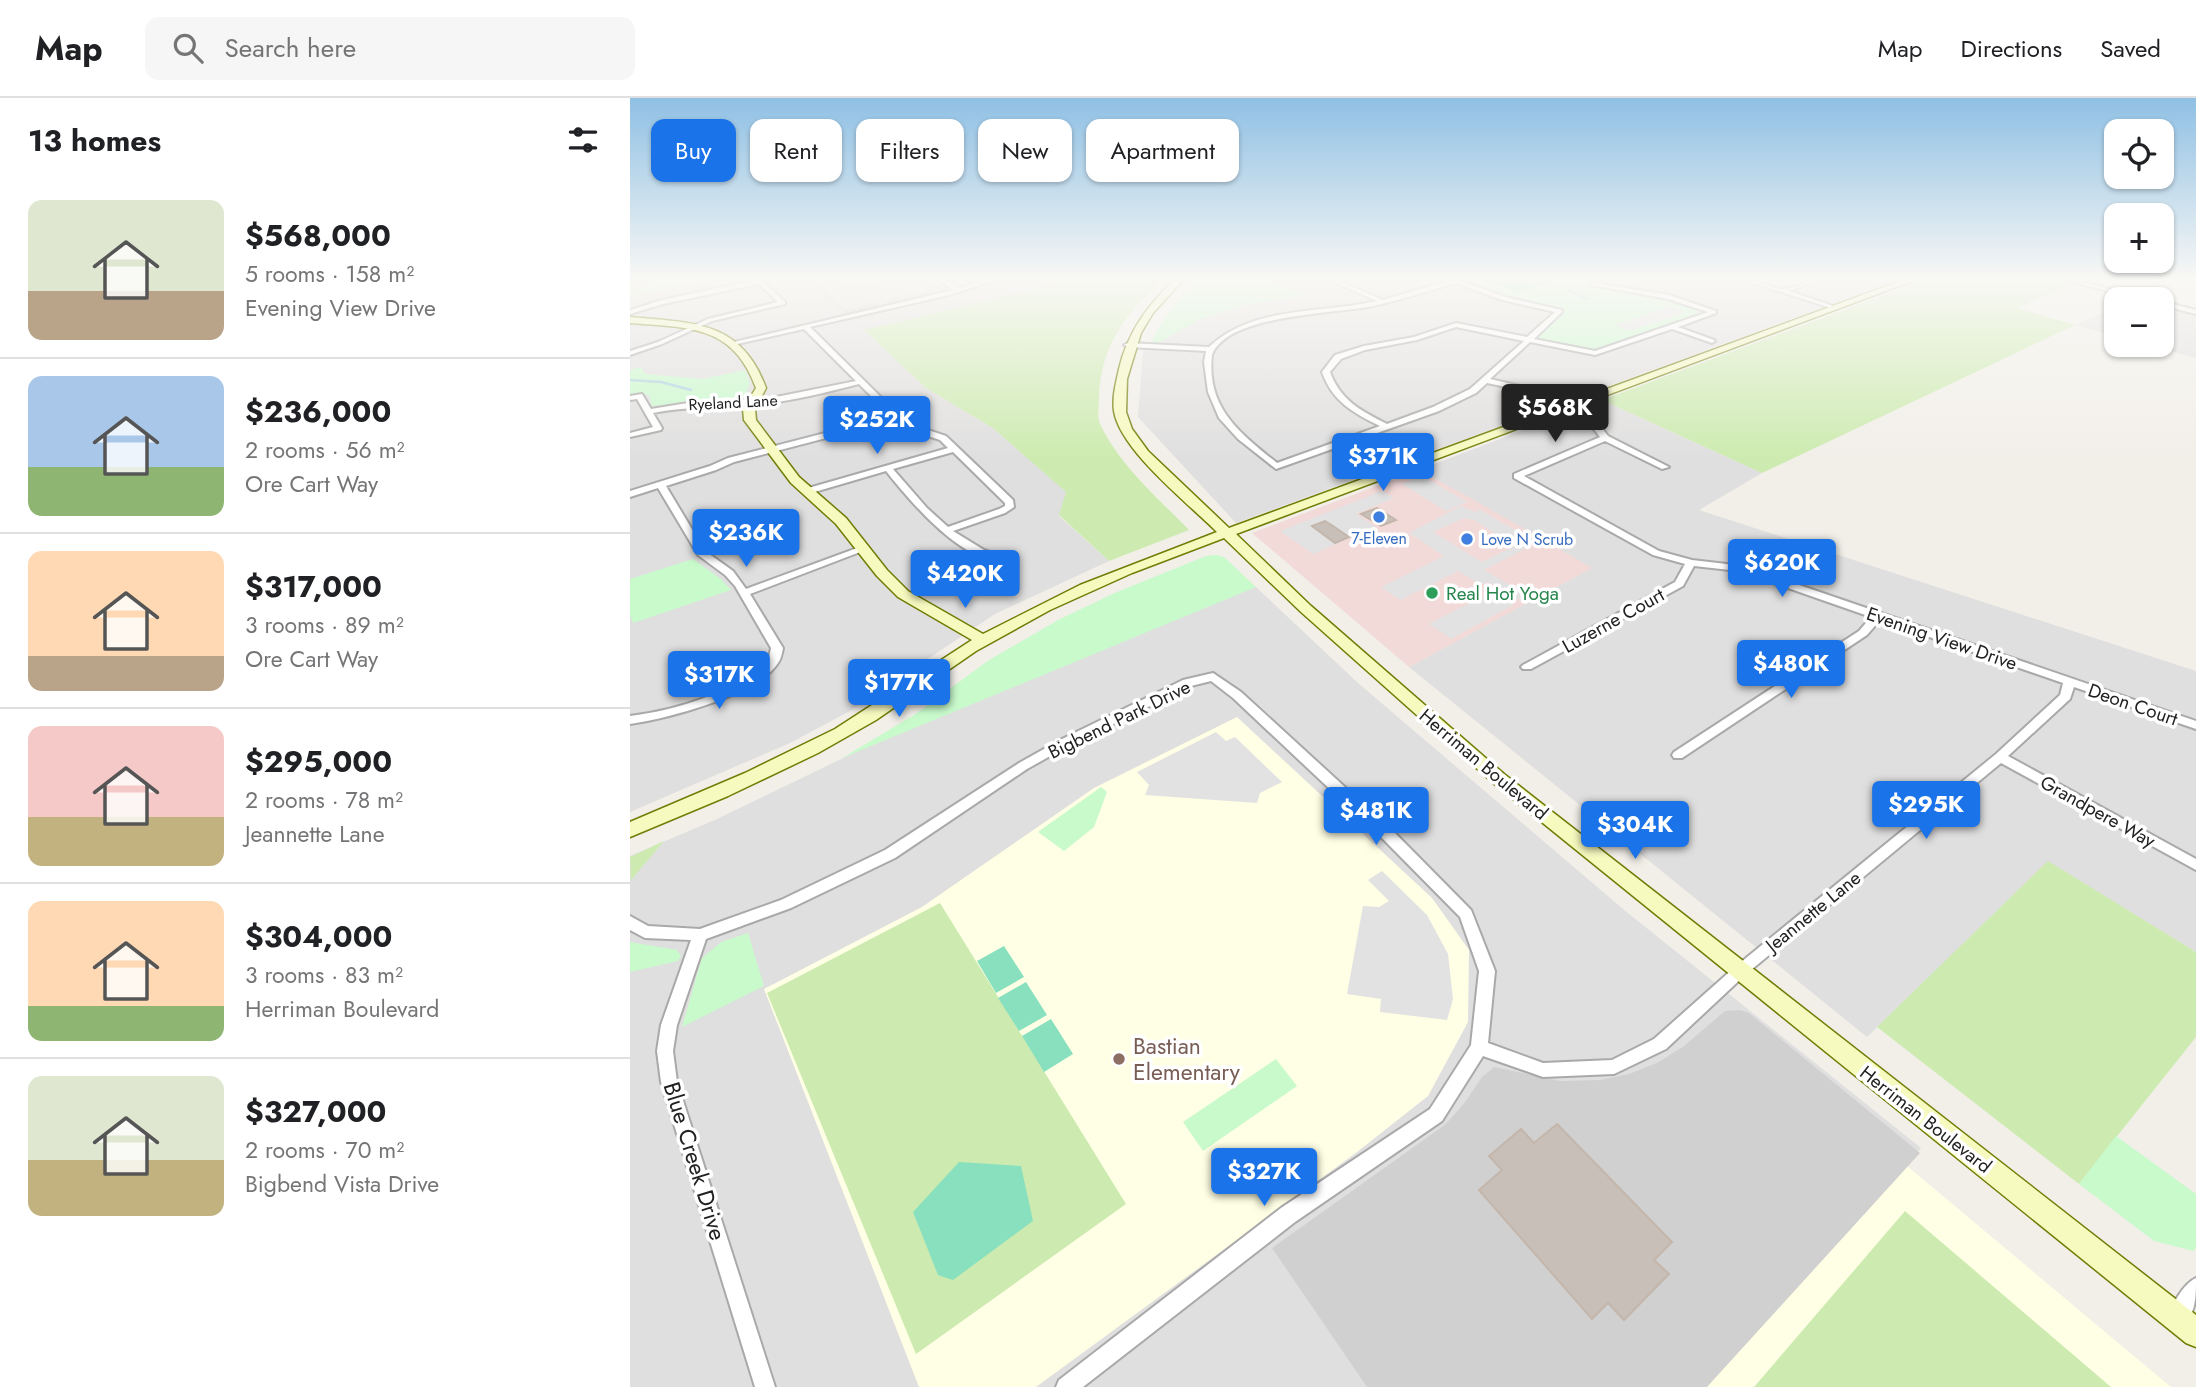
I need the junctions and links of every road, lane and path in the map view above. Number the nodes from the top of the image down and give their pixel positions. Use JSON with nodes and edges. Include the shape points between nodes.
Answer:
{"nodes":[{"id":1,"x":664,"y":340,"type":"edge"},
{"id":2,"x":728,"y":340,"type":"edge"},
{"id":3,"x":746,"y":340,"type":"edge"},
{"id":4,"x":819,"y":340,"type":"edge"},
{"id":5,"x":1131,"y":340,"type":"edge"},
{"id":6,"x":1221,"y":340,"type":"edge"},
{"id":7,"x":1408,"y":340,"type":"edge"},
{"id":8,"x":1530,"y":340,"type":"joint"},
{"id":9,"x":1634,"y":340,"type":"edge"},
{"id":10,"x":1750,"y":340,"type":"edge"},
{"id":11,"x":733,"y":343,"type":"junction"},
{"id":12,"x":1129,"y":345,"type":"junction"},
{"id":13,"x":1211,"y":348,"type":"junction"},
{"id":14,"x":630,"y":353,"type":"edge"},
{"id":15,"x":1485,"y":380,"type":"junction"},
{"id":16,"x":860,"y":382,"type":"junction"},
{"id":17,"x":635,"y":397,"type":"edge"},
{"id":18,"x":751,"y":403,"type":"junction"},
{"id":19,"x":1571,"y":407,"type":"junction"},
{"id":20,"x":648,"y":412,"type":"junction"},
{"id":21,"x":896,"y":417,"type":"junction"},
{"id":22,"x":1387,"y":427,"type":"junction"},
{"id":23,"x":658,"y":428,"type":"joint"},
{"id":24,"x":630,"y":435,"type":"edge"},
{"id":25,"x":1605,"y":438,"type":"junction"},
{"id":26,"x":953,"y":449,"type":"junction"},
{"id":27,"x":773,"y":450,"type":"junction"},
{"id":28,"x":1665,"y":467,"type":"dead end"},
{"id":29,"x":888,"y":468,"type":"junction"},
{"id":30,"x":661,"y":485,"type":"junction"},
{"id":31,"x":808,"y":491,"type":"junction"},
{"id":32,"x":630,"y":494,"type":"edge"},
{"id":33,"x":945,"y":531,"type":"junction"},
{"id":34,"x":1227,"y":533,"type":"junction"},
{"id":35,"x":865,"y":552,"type":"junction"},
{"id":36,"x":998,"y":558,"type":"dead end"},
{"id":37,"x":1691,"y":563,"type":"junction"},
{"id":38,"x":744,"y":593,"type":"junction"},
{"id":39,"x":1878,"y":615,"type":"junction"},
{"id":40,"x":982,"y":640,"type":"junction"},
{"id":41,"x":1527,"y":667,"type":"dead end"},
{"id":42,"x":2069,"y":682,"type":"junction"},
{"id":43,"x":630,"y":720,"type":"edge"},
{"id":44,"x":2196,"y":725,"type":"edge"},
{"id":45,"x":1678,"y":755,"type":"dead end"},
{"id":46,"x":2000,"y":757,"type":"junction"},
{"id":47,"x":630,"y":830,"type":"edge"},
{"id":48,"x":2196,"y":865,"type":"edge"},
{"id":49,"x":630,"y":922,"type":"edge"},
{"id":50,"x":700,"y":935,"type":"junction"},
{"id":51,"x":1740,"y":971,"type":"junction"},
{"id":52,"x":1479,"y":1047,"type":"junction"},
{"id":53,"x":2196,"y":1288,"type":"edge"},
{"id":54,"x":2177,"y":1318,"type":"junction"},
{"id":55,"x":2196,"y":1333,"type":"edge"},
{"id":56,"x":765,"y":1387,"type":"edge"},
{"id":57,"x":1066,"y":1387,"type":"edge"}],
"edges":[{"from":1,"to":14,"type":"street"},
{"from":2,"to":11,"type":"main road"},
{"from":3,"to":11,"type":"street"},
{"from":4,"to":16,"type":"street"},
{"from":5,"to":12,"type":"main road","name":"Herriman Boulevard"},
{"from":6,"to":13,"type":"street"},
{"from":7,"to":22,"type":"street","via":[[1338,357],[1326,372],[1330,388],[1350,407]]},
{"from":8,"to":9,"type":"street","via":[[1595,353]]},
{"from":8,"to":15,"type":"street"},
{"from":10,"to":19,"type":"main road"},
{"from":11,"to":18,"type":"main road","via":[[758,374],[761,388]]},
{"from":12,"to":13,"type":"street"},
{"from":12,"to":34,"type":"main road","name":"Herriman Boulevard","via":[[1119,394],[1128,432],[1144,454]]},
{"from":13,"to":22,"type":"street","via":[[1211,398],[1229,427],[1276,466]]},
{"from":15,"to":19,"type":"street"},
{"from":15,"to":22,"type":"street","via":[[1436,409]]},
{"from":16,"to":18,"type":"street","name":"Ryeland Lane"},
{"from":16,"to":21,"type":"street"},
{"from":17,"to":20,"type":"street"},
{"from":18,"to":20,"type":"street","name":"Ryeland Lane","via":[[696,403]]},
{"from":18,"to":27,"type":"main road","via":[[750,420]]},
{"from":19,"to":25,"type":"street","via":[[1597,424]]},
{"from":19,"to":34,"type":"main road"},
{"from":20,"to":23,"type":"street"},
{"from":21,"to":26,"type":"street","via":[[943,438]]},
{"from":21,"to":27,"type":"street"},
{"from":23,"to":24,"type":"street"},
{"from":25,"to":28,"type":"street"},
{"from":25,"to":37,"type":"street","name":"Evening View Drive","via":[[1517,476],[1656,553]]},
{"from":26,"to":29,"type":"street"},
{"from":26,"to":33,"type":"street","via":[[1010,502],[1002,511]]},
{"from":27,"to":30,"type":"street"},
{"from":27,"to":31,"type":"main road"},
{"from":29,"to":31,"type":"street"},
{"from":29,"to":33,"type":"street"},
{"from":30,"to":32,"type":"street"},
{"from":30,"to":38,"type":"street","via":[[701,553],[729,573]]},
{"from":31,"to":35,"type":"main road","via":[[841,521]]},
{"from":33,"to":36,"type":"street","via":[[954,540]]},
{"from":34,"to":40,"type":"main road","via":[[1068,594]]},
{"from":34,"to":51,"type":"main road","name":"Herriman Boulevard","via":[[1498,778]]},
{"from":35,"to":38,"type":"street"},
{"from":35,"to":40,"type":"main road","via":[[903,594]]},
{"from":37,"to":39,"type":"street","name":"Evening View Drive","via":[[1740,568]]},
{"from":37,"to":41,"type":"street","name":"Luzerne Court","via":[[1679,584]]},
{"from":38,"to":43,"type":"street","via":[[777,648],[773,663],[751,679],[679,710]]},
{"from":39,"to":42,"type":"street","name":"Evening View Drive"},
{"from":39,"to":45,"type":"street","via":[[1863,633]]},
{"from":40,"to":47,"type":"main road","via":[[823,742],[742,783]]},
{"from":42,"to":44,"type":"street","name":"Deon Court"},
{"from":42,"to":46,"type":"street","name":"Jeannette Lane","via":[[2066,696]]},
{"from":46,"to":48,"type":"street","name":"Grandpere Way"},
{"from":46,"to":51,"type":"street","name":"Jeannette Lane"},
{"from":49,"to":50,"type":"street","name":"Bigbend Park Drive","via":[[645,932]]},
{"from":50,"to":52,"type":"street","name":"Bigbend Park Drive","via":[[786,905],[890,854],[1064,743],[1187,683],[1213,677],[1389,836],[1466,914],[1487,971]]},
{"from":50,"to":56,"type":"street","name":"Blue Creek Drive","via":[[669,1025],[665,1051],[669,1082]]},
{"from":51,"to":52,"type":"street","name":"Jeannette Lane","via":[[1660,1044],[1614,1067],[1543,1070]]},
{"from":51,"to":54,"type":"main road","name":"Herriman Boulevard"},
{"from":52,"to":57,"type":"street","via":[[1436,1115],[1288,1215]]},
{"from":53,"to":54,"type":"street"},
{"from":54,"to":55,"type":"main road","name":"Herriman Boulevard"}]}
